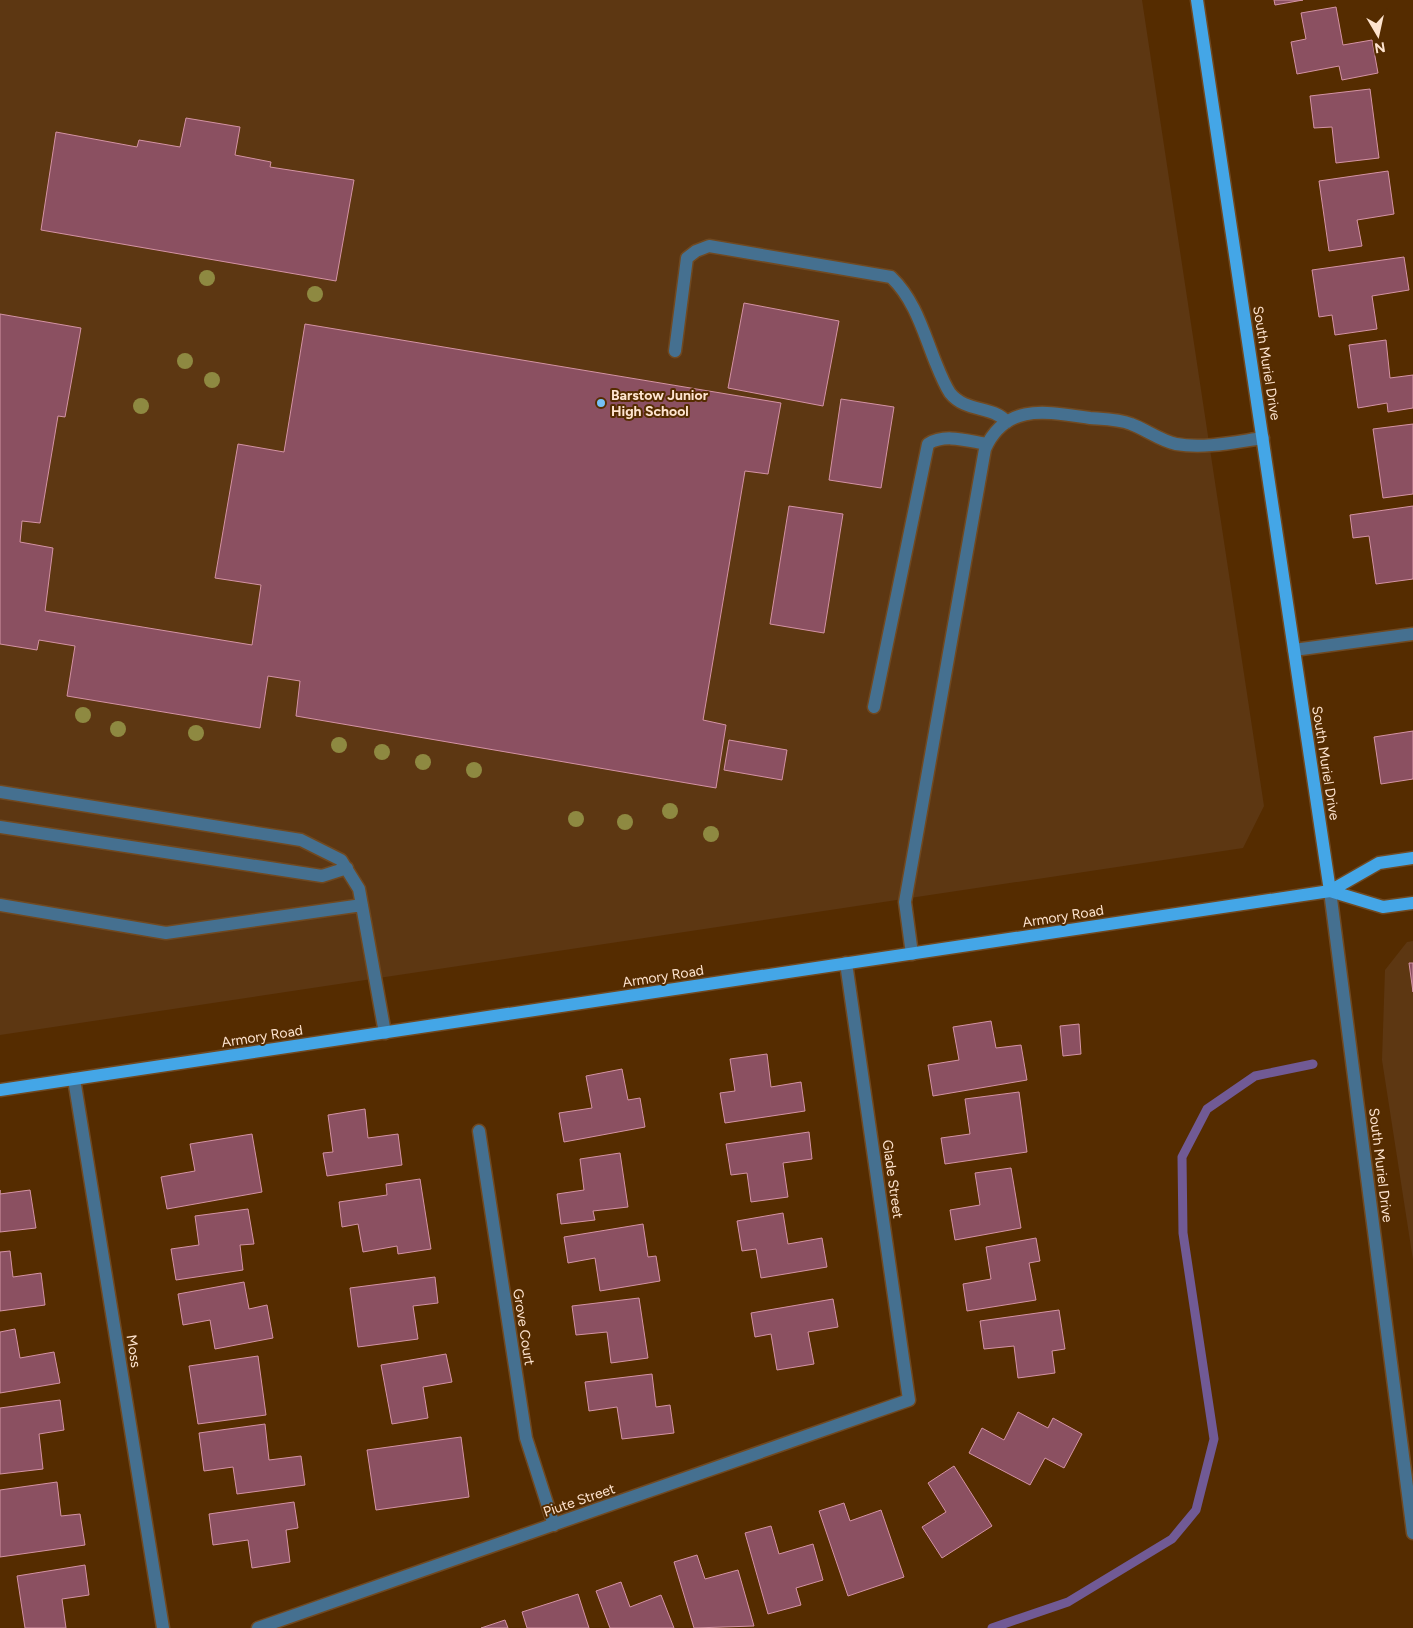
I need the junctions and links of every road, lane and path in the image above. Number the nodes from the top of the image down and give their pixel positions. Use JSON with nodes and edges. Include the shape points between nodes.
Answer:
{"nodes":[{"id":1,"x":1197,"y":0,"type":"edge"},
{"id":2,"x":675,"y":351,"type":"dead end"},
{"id":3,"x":1007,"y":422,"type":"junction"},
{"id":4,"x":1263,"y":438,"type":"junction"},
{"id":5,"x":987,"y":444,"type":"junction"},
{"id":6,"x":1413,"y":634,"type":"edge"},
{"id":7,"x":1294,"y":650,"type":"junction"},
{"id":8,"x":874,"y":707,"type":"dead end"},
{"id":9,"x":0,"y":792,"type":"edge"},
{"id":10,"x":0,"y":827,"type":"edge"},
{"id":11,"x":1413,"y":858,"type":"edge"},
{"id":12,"x":348,"y":868,"type":"junction"},
{"id":13,"x":1330,"y":891,"type":"junction"},
{"id":14,"x":1413,"y":903,"type":"edge"},
{"id":15,"x":0,"y":905,"type":"edge"},
{"id":16,"x":362,"y":905,"type":"junction"},
{"id":17,"x":912,"y":954,"type":"junction"},
{"id":18,"x":846,"y":964,"type":"junction"},
{"id":19,"x":385,"y":1032,"type":"junction"},
{"id":20,"x":74,"y":1079,"type":"junction"},
{"id":21,"x":0,"y":1090,"type":"edge"},
{"id":22,"x":479,"y":1131,"type":"dead end"},
{"id":23,"x":909,"y":1400,"type":"joint"},
{"id":24,"x":554,"y":1525,"type":"junction"},
{"id":25,"x":1413,"y":1533,"type":"edge"},
{"id":26,"x":163,"y":1628,"type":"edge"},
{"id":27,"x":258,"y":1628,"type":"edge"}],
"edges":[{"from":1,"to":4,"type":"main road","name":"South Muriel Drive"},
{"from":2,"to":3,"type":"street","via":[[688,258],[709,246],[891,276],[914,307],[950,393],[964,405],[1001,415]]},
{"from":3,"to":4,"type":"street","via":[[1024,414],[1043,412],[1129,423],[1175,444],[1203,445]]},
{"from":3,"to":5,"type":"street","via":[[992,433]]},
{"from":4,"to":7,"type":"main road","name":"South Muriel Drive"},
{"from":5,"to":8,"type":"street","via":[[947,438],[936,438],[928,444]]},
{"from":5,"to":17,"type":"street","via":[[905,902]]},
{"from":6,"to":7,"type":"street"},
{"from":7,"to":13,"type":"main road","name":"South Muriel Drive"},
{"from":9,"to":12,"type":"street","via":[[301,840],[341,860]]},
{"from":10,"to":12,"type":"street","via":[[322,876]]},
{"from":11,"to":13,"type":"main road","name":"Armory Road","via":[[1379,863]]},
{"from":12,"to":16,"type":"street","via":[[359,889]]},
{"from":13,"to":14,"type":"main road","name":"Armory Road","via":[[1383,907]]},
{"from":13,"to":17,"type":"main road","name":"Armory Road"},
{"from":13,"to":25,"type":"street","name":"South Muriel Drive"},
{"from":15,"to":16,"type":"street","via":[[181,933]]},
{"from":16,"to":19,"type":"street"},
{"from":17,"to":18,"type":"main road","name":"Armory Road"},
{"from":18,"to":19,"type":"main road","name":"Armory Road"},
{"from":18,"to":23,"type":"street","name":"Glade Street"},
{"from":19,"to":20,"type":"main road","name":"Armory Road"},
{"from":20,"to":21,"type":"main road","name":"Armory Road"},
{"from":20,"to":26,"type":"street","name":"Moss"},
{"from":22,"to":24,"type":"street","name":"Grove Court","via":[[526,1438]]},
{"from":23,"to":24,"type":"street","name":"Piute Street"},
{"from":24,"to":27,"type":"street","name":"Piute Street"}]}
